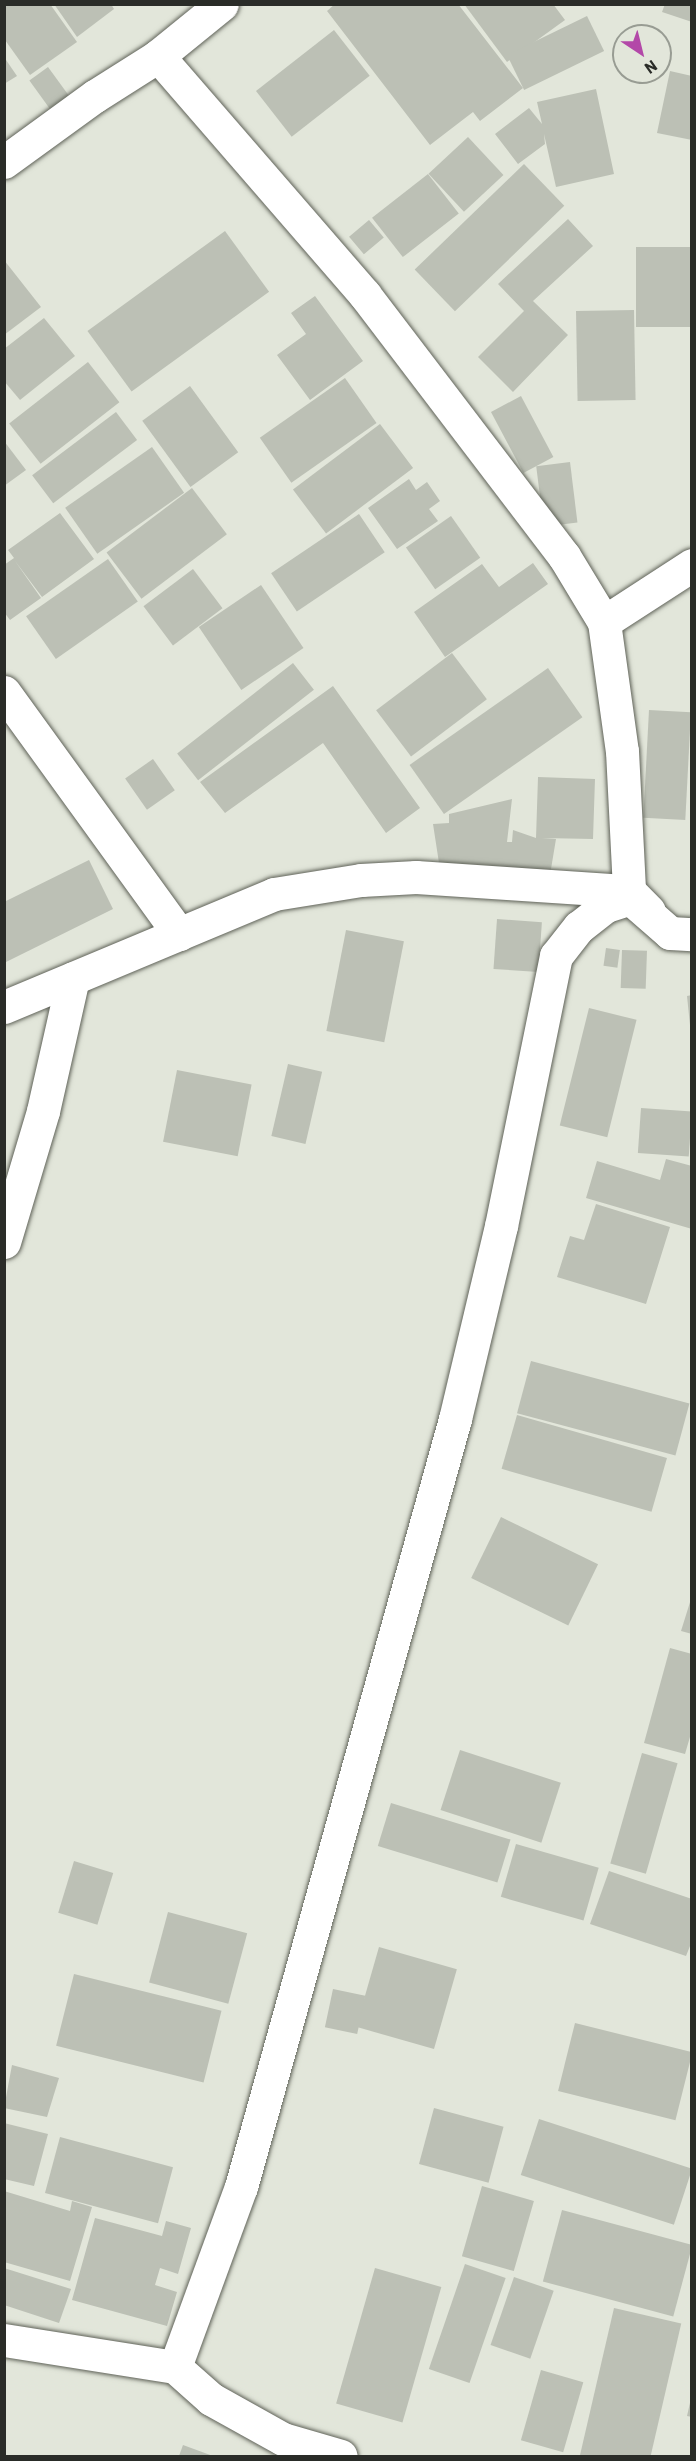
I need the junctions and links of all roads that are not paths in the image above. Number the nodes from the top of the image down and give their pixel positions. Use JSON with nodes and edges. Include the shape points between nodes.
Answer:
{"nodes":[{"id":1,"x":222,"y":4,"type":"edge"},
{"id":2,"x":158,"y":56,"type":"junction"},
{"id":3,"x":4,"y":162,"type":"edge"},
{"id":4,"x":692,"y":565,"type":"edge"},
{"id":5,"x":604,"y":622,"type":"junction"},
{"id":6,"x":4,"y":692,"type":"edge"},
{"id":7,"x":629,"y":891,"type":"junction"},
{"id":8,"x":179,"y":934,"type":"junction"},
{"id":9,"x":681,"y":934,"type":"edge"},
{"id":10,"x":72,"y":978,"type":"junction"},
{"id":11,"x":4,"y":1007,"type":"edge"},
{"id":12,"x":4,"y":1242,"type":"edge"},
{"id":13,"x":4,"y":2340,"type":"edge"},
{"id":14,"x":175,"y":2367,"type":"junction"},
{"id":15,"x":341,"y":2457,"type":"edge"}],
"edges":[{"from":1,"to":2,"type":"street"},
{"from":2,"to":3,"type":"street"},
{"from":2,"to":5,"type":"street","via":[[365,295],[564,556]]},
{"from":4,"to":5,"type":"street"},
{"from":5,"to":7,"type":"street","via":[[622,751]]},
{"from":6,"to":8,"type":"street"},
{"from":7,"to":8,"type":"street","via":[[428,877],[361,880],[274,894]]},
{"from":7,"to":9,"type":"street"},
{"from":8,"to":10,"type":"street"},
{"from":9,"to":14,"type":"street","via":[[630,898],[606,906],[579,927],[556,956],[501,1226],[455,1419],[251,2153]]},
{"from":10,"to":11,"type":"street"},
{"from":10,"to":12,"type":"street","via":[[43,1112]]},
{"from":13,"to":14,"type":"street"},
{"from":14,"to":15,"type":"street","via":[[211,2399],[283,2439]]}]}
